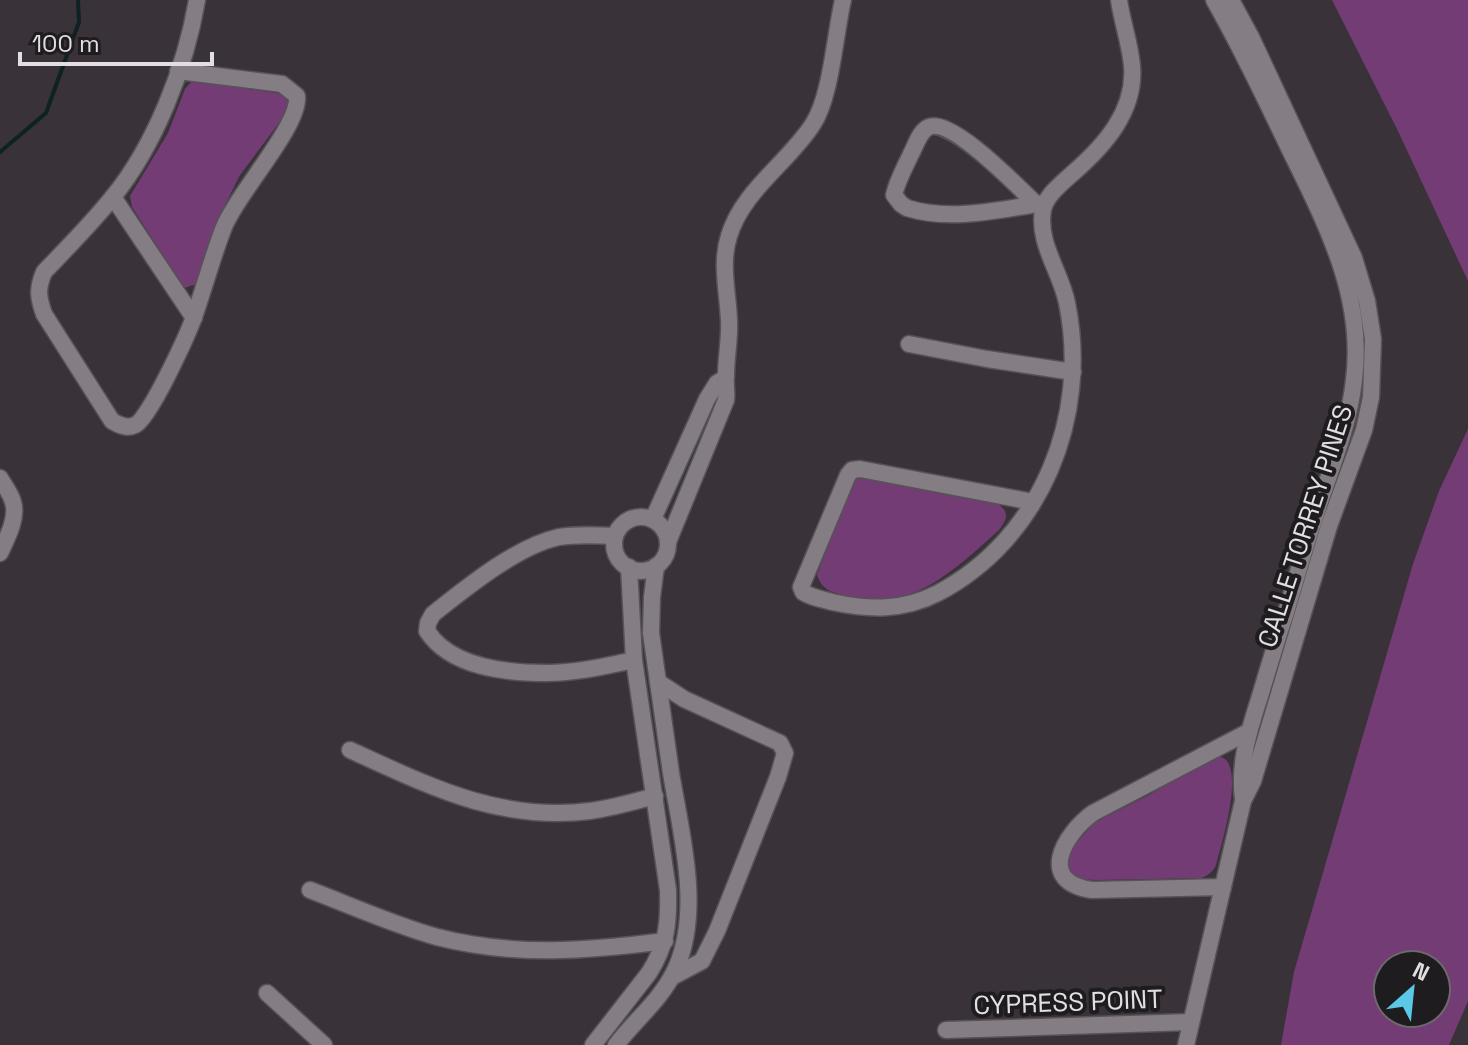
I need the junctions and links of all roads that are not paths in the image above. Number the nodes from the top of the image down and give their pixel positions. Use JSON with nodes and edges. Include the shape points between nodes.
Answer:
{"nodes":[{"id":1,"x":197,"y":0,"type":"edge"},
{"id":2,"x":843,"y":0,"type":"edge"},
{"id":3,"x":1119,"y":0,"type":"edge"},
{"id":4,"x":1214,"y":0,"type":"edge"},
{"id":5,"x":1231,"y":0,"type":"edge"},
{"id":6,"x":178,"y":71,"type":"junction"},
{"id":7,"x":113,"y":197,"type":"junction"},
{"id":8,"x":1040,"y":204,"type":"junction"},
{"id":9,"x":194,"y":318,"type":"junction"},
{"id":10,"x":909,"y":344,"type":"dead end"},
{"id":11,"x":1073,"y":372,"type":"junction"},
{"id":12,"x":725,"y":378,"type":"junction"},
{"id":13,"x":0,"y":478,"type":"edge"},
{"id":14,"x":7,"y":502,"type":"edge"},
{"id":15,"x":1033,"y":502,"type":"junction"},
{"id":16,"x":653,"y":519,"type":"junction"},
{"id":17,"x":615,"y":536,"type":"junction"},
{"id":18,"x":668,"y":542,"type":"junction"},
{"id":19,"x":0,"y":553,"type":"edge"},
{"id":20,"x":656,"y":566,"type":"junction"},
{"id":21,"x":629,"y":567,"type":"junction"},
{"id":22,"x":634,"y":660,"type":"junction"},
{"id":23,"x":658,"y":682,"type":"junction"},
{"id":24,"x":1248,"y":732,"type":"junction"},
{"id":25,"x":350,"y":750,"type":"dead end"},
{"id":26,"x":655,"y":796,"type":"junction"},
{"id":27,"x":1243,"y":801,"type":"junction"},
{"id":28,"x":1223,"y":887,"type":"junction"},
{"id":29,"x":310,"y":890,"type":"dead end"},
{"id":30,"x":665,"y":941,"type":"junction"},
{"id":31,"x":672,"y":977,"type":"junction"},
{"id":32,"x":267,"y":993,"type":"dead end"},
{"id":33,"x":1191,"y":1022,"type":"junction"},
{"id":34,"x":946,"y":1030,"type":"dead end"},
{"id":35,"x":324,"y":1045,"type":"edge"},
{"id":36,"x":593,"y":1045,"type":"edge"},
{"id":37,"x":616,"y":1045,"type":"edge"},
{"id":38,"x":1186,"y":1045,"type":"edge"}],
"edges":[{"from":1,"to":6,"type":"street"},
{"from":2,"to":12,"type":"street","via":[[821,109],[804,137],[748,199],[728,238]]},
{"from":3,"to":8,"type":"street","via":[[1132,62],[1127,101],[1108,139]]},
{"from":4,"to":24,"type":"street","name":"CALLE TORREY PINES","via":[[1337,253],[1349,293],[1356,354],[1342,438]]},
{"from":5,"to":27,"type":"street","name":"CALLE TORREY PINES","via":[[1354,258],[1373,339],[1364,430]]},
{"from":6,"to":7,"type":"street","via":[[163,115]]},
{"from":6,"to":9,"type":"street","via":[[282,84],[298,103],[236,201]]},
{"from":7,"to":9,"type":"street"},
{"from":7,"to":9,"type":"street","via":[[39,284],[44,314],[112,421],[128,427],[144,418]]},
{"from":8,"to":8,"type":"street","via":[[962,139],[933,126],[920,137],[894,195],[907,208],[959,215]]},
{"from":8,"to":11,"type":"street","via":[[1044,235],[1067,301]]},
{"from":10,"to":11,"type":"street"},
{"from":11,"to":15,"type":"street","via":[[1062,441]]},
{"from":12,"to":16,"type":"street","via":[[707,399]]},
{"from":12,"to":18,"type":"street","via":[[722,411]]},
{"from":13,"to":14,"type":"street"},
{"from":14,"to":19,"type":"street","via":[[12,524]]},
{"from":15,"to":15,"type":"street","via":[[983,562],[925,599],[862,608],[813,597],[801,587],[852,470]]},
{"from":16,"to":17,"type":"street","via":[[634,517]]},
{"from":16,"to":18,"type":"street"},
{"from":17,"to":21,"type":"street","via":[[616,554]]},
{"from":17,"to":22,"type":"street","via":[[556,538],[520,552],[433,614],[427,631],[453,655],[503,669],[547,673]]},
{"from":18,"to":20,"type":"street"},
{"from":20,"to":21,"type":"street"},
{"from":20,"to":23,"type":"street","via":[[651,616]]},
{"from":21,"to":22,"type":"street"},
{"from":22,"to":26,"type":"street"},
{"from":23,"to":31,"type":"street","via":[[687,881],[687,927]]},
{"from":23,"to":31,"type":"street","via":[[780,743],[785,753],[702,961]]},
{"from":24,"to":27,"type":"street","name":"CALLE TORREY PINES","via":[[1241,770]]},
{"from":24,"to":28,"type":"street","via":[[1093,813],[1072,833],[1060,856],[1064,876],[1079,888]]},
{"from":25,"to":26,"type":"street","via":[[454,796],[521,811],[613,808]]},
{"from":26,"to":30,"type":"street","via":[[668,890]]},
{"from":27,"to":28,"type":"street","name":"CALLE TORREY PINES"},
{"from":28,"to":33,"type":"street","name":"CALLE TORREY PINES"},
{"from":29,"to":30,"type":"street","via":[[471,944],[581,951]]},
{"from":30,"to":36,"type":"street","via":[[649,973]]},
{"from":31,"to":37,"type":"street"},
{"from":32,"to":35,"type":"street"},
{"from":33,"to":34,"type":"street","name":"CYPRESS POINT"},
{"from":33,"to":38,"type":"street","name":"CALLE TORREY PINES"}]}
